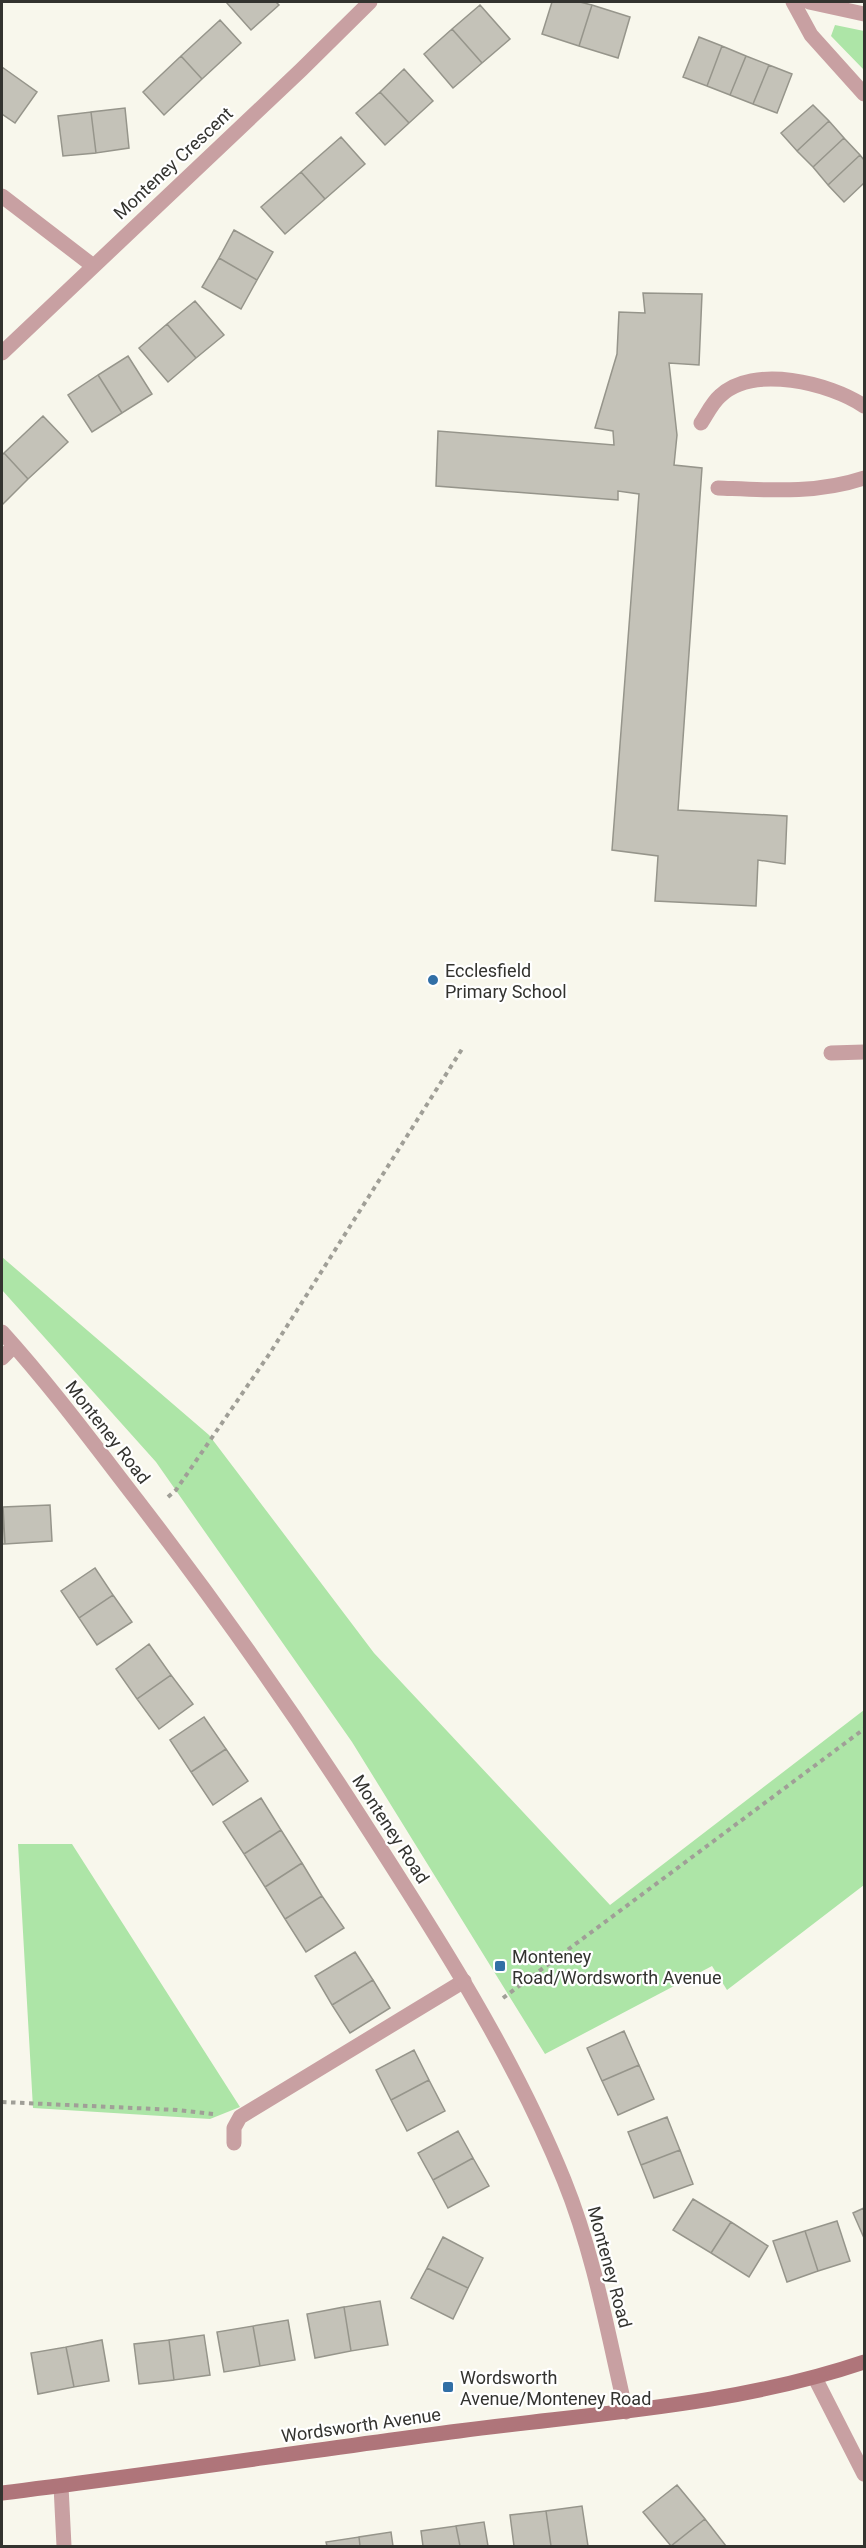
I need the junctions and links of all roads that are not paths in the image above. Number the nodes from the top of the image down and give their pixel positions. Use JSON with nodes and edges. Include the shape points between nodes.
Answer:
{"nodes":[{"id":1,"x":370,"y":2,"type":"edge"},
{"id":2,"x":793,"y":2,"type":"edge"},
{"id":3,"x":809,"y":2,"type":"edge"},
{"id":4,"x":864,"y":14,"type":"edge"},
{"id":5,"x":864,"y":94,"type":"edge"},
{"id":6,"x":2,"y":196,"type":"edge"},
{"id":7,"x":92,"y":265,"type":"junction"},
{"id":8,"x":2,"y":353,"type":"edge"},
{"id":9,"x":864,"y":406,"type":"edge"},
{"id":10,"x":701,"y":423,"type":"dead end"},
{"id":11,"x":864,"y":478,"type":"edge"},
{"id":12,"x":718,"y":488,"type":"dead end"},
{"id":13,"x":864,"y":1052,"type":"edge"},
{"id":14,"x":831,"y":1053,"type":"dead end"},
{"id":15,"x":2,"y":1332,"type":"edge"},
{"id":16,"x":14,"y":1346,"type":"junction"},
{"id":17,"x":2,"y":1358,"type":"edge"},
{"id":18,"x":464,"y":1981,"type":"junction"},
{"id":19,"x":234,"y":2143,"type":"dead end"},
{"id":20,"x":864,"y":2362,"type":"edge"},
{"id":21,"x":815,"y":2378,"type":"junction"},
{"id":22,"x":626,"y":2412,"type":"junction"},
{"id":23,"x":864,"y":2474,"type":"edge"},
{"id":24,"x":61,"y":2486,"type":"junction"},
{"id":25,"x":2,"y":2493,"type":"edge"},
{"id":26,"x":64,"y":2547,"type":"edge"}],
"edges":[{"from":1,"to":7,"type":"street","name":"Monteney Crescent"},
{"from":2,"to":5,"type":"street","via":[[811,35]]},
{"from":3,"to":4,"type":"street"},
{"from":6,"to":7,"type":"street"},
{"from":7,"to":8,"type":"street","name":"Monteney Crescent"},
{"from":9,"to":10,"type":"street","via":[[822,387],[780,378],[743,382],[720,396]]},
{"from":11,"to":12,"type":"street","via":[[839,486],[797,491]]},
{"from":13,"to":14,"type":"street"},
{"from":15,"to":16,"type":"street","name":"Monteney Road"},
{"from":16,"to":17,"type":"street"},
{"from":16,"to":18,"type":"street","name":"Monteney Road","via":[[149,1515],[291,1709]]},
{"from":18,"to":19,"type":"street","via":[[240,2117],[234,2128]]},
{"from":18,"to":22,"type":"street","name":"Monteney Road","via":[[565,2181],[593,2266]]},
{"from":20,"to":21,"type":"street","name":"Wordsworth Avenue"},
{"from":21,"to":22,"type":"street","name":"Wordsworth Avenue"},
{"from":21,"to":23,"type":"street"},
{"from":22,"to":24,"type":"street","name":"Wordsworth Avenue"},
{"from":24,"to":25,"type":"street","name":"Wordsworth Avenue"},
{"from":24,"to":26,"type":"street"}]}
